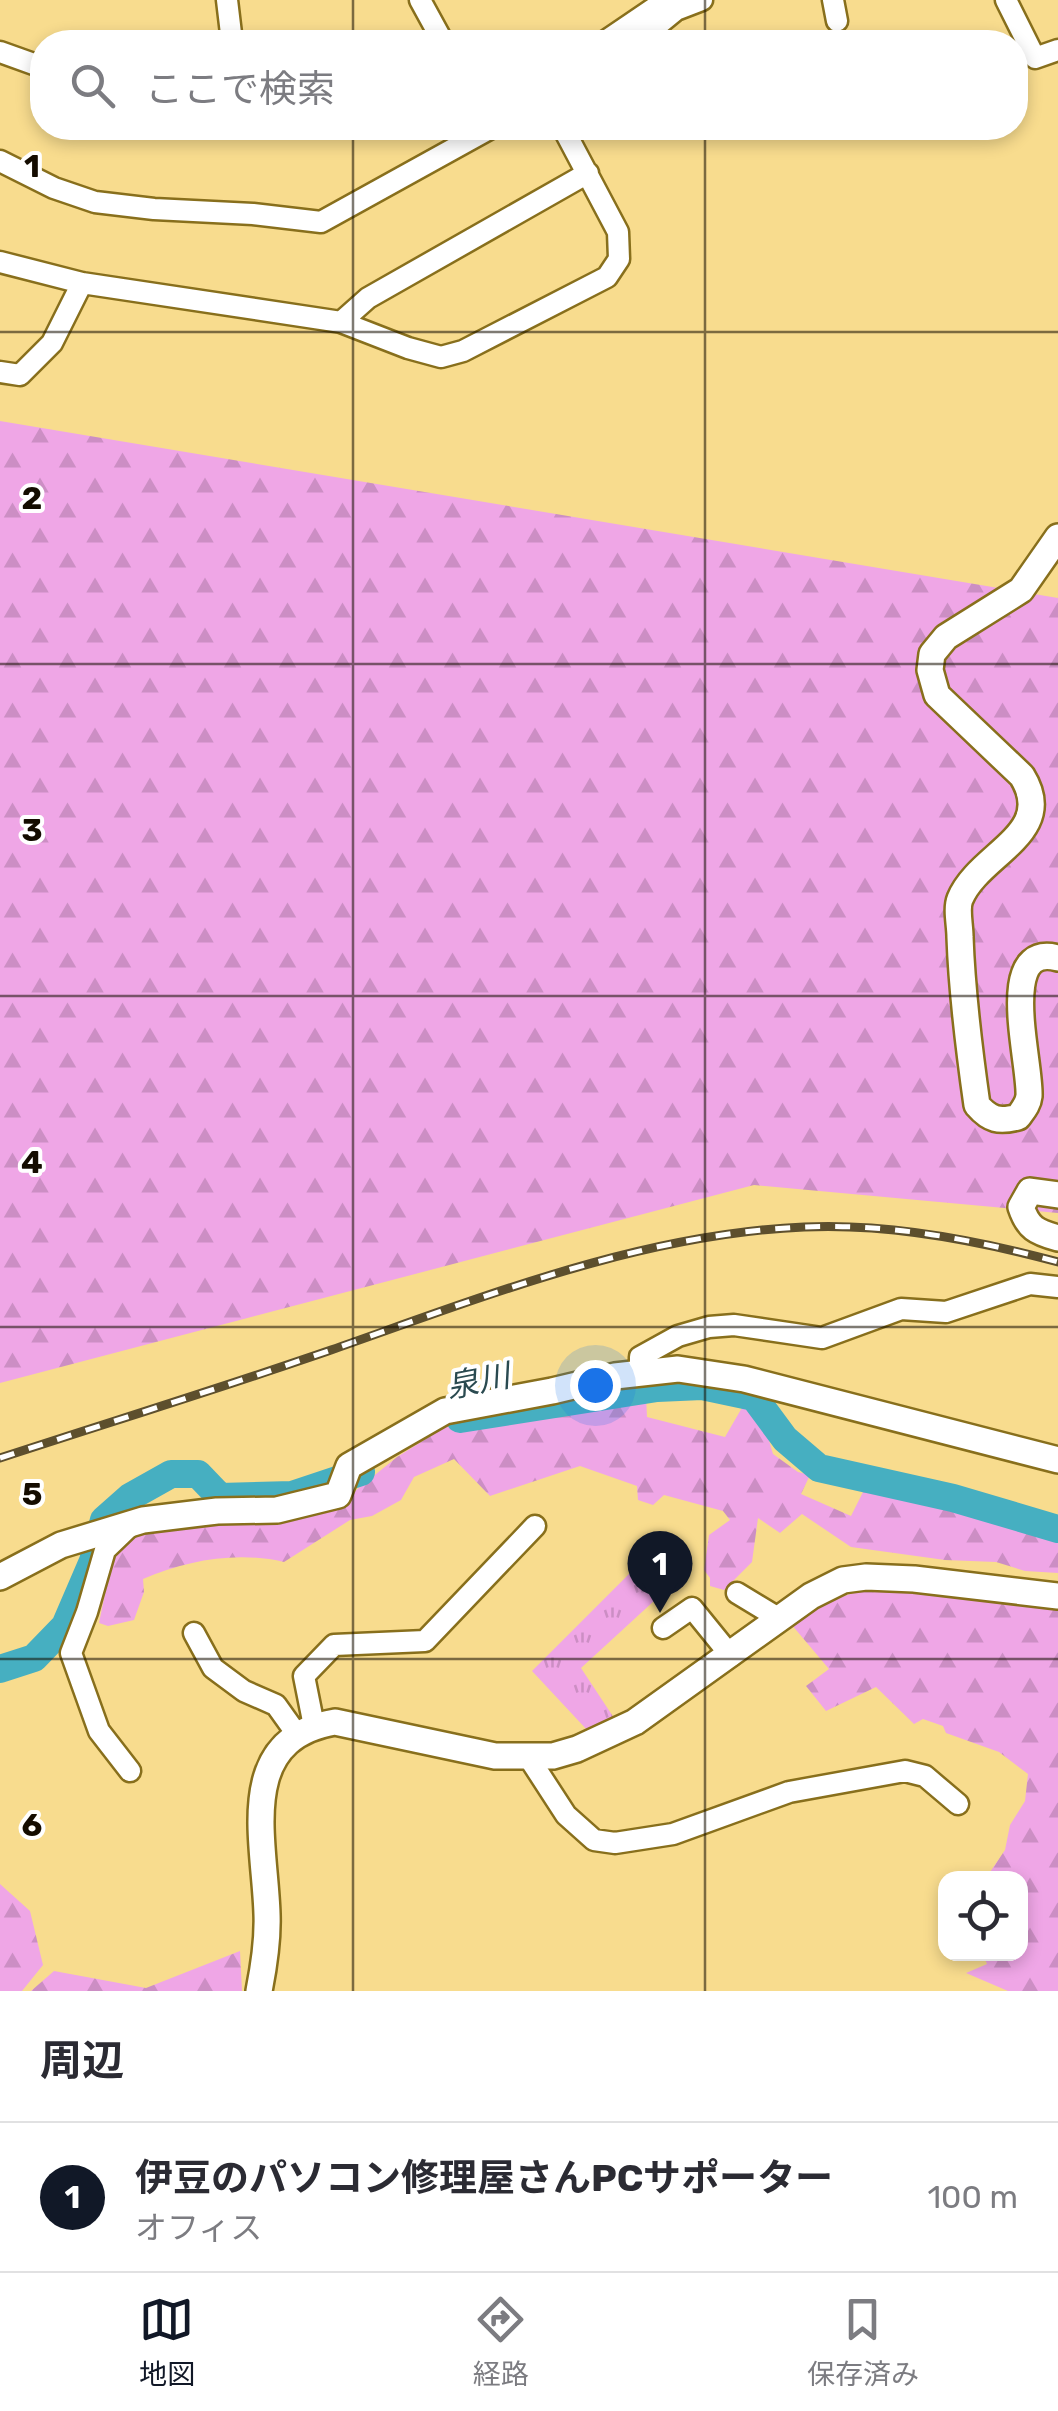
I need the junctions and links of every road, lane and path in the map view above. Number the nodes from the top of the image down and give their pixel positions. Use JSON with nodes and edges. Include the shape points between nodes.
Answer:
{"nodes":[{"id":1,"x":227,"y":0,"type":"edge"},
{"id":2,"x":420,"y":0,"type":"edge"},
{"id":3,"x":666,"y":0,"type":"edge"},
{"id":4,"x":702,"y":0,"type":"edge"},
{"id":5,"x":1006,"y":0,"type":"edge"},
{"id":6,"x":231,"y":30,"type":"edge"},
{"id":7,"x":436,"y":30,"type":"edge"},
{"id":8,"x":622,"y":30,"type":"edge"},
{"id":9,"x":652,"y":30,"type":"edge"},
{"id":10,"x":1021,"y":30,"type":"edge"},
{"id":11,"x":1028,"y":44,"type":"edge"},
{"id":12,"x":1058,"y":50,"type":"edge"},
{"id":13,"x":0,"y":52,"type":"edge"},
{"id":14,"x":30,"y":63,"type":"edge"},
{"id":15,"x":470,"y":140,"type":"edge"},
{"id":16,"x":570,"y":140,"type":"edge"},
{"id":17,"x":0,"y":160,"type":"edge"},
{"id":18,"x":588,"y":173,"type":"junction"},
{"id":19,"x":0,"y":262,"type":"edge"},
{"id":20,"x":82,"y":282,"type":"junction"},
{"id":21,"x":341,"y":322,"type":"junction"},
{"id":22,"x":0,"y":372,"type":"edge"},
{"id":23,"x":1058,"y":536,"type":"edge"},
{"id":24,"x":1058,"y":958,"type":"edge"},
{"id":25,"x":1058,"y":1195,"type":"edge"},
{"id":26,"x":1058,"y":1238,"type":"edge"},
{"id":27,"x":1058,"y":1287,"type":"edge"},
{"id":28,"x":640,"y":1373,"type":"junction"},
{"id":29,"x":1058,"y":1460,"type":"edge"},
{"id":30,"x":535,"y":1526,"type":"dead end"},
{"id":31,"x":111,"y":1528,"type":"junction"},
{"id":32,"x":0,"y":1577,"type":"edge"},
{"id":33,"x":737,"y":1593,"type":"dead end"},
{"id":34,"x":1058,"y":1596,"type":"edge"},
{"id":35,"x":780,"y":1619,"type":"junction"},
{"id":36,"x":663,"y":1628,"type":"dead end"},
{"id":37,"x":194,"y":1633,"type":"dead end"},
{"id":38,"x":731,"y":1656,"type":"junction"},
{"id":39,"x":305,"y":1730,"type":"junction"},
{"id":40,"x":530,"y":1758,"type":"junction"},
{"id":41,"x":130,"y":1772,"type":"dead end"},
{"id":42,"x":958,"y":1804,"type":"dead end"},
{"id":43,"x":259,"y":1991,"type":"edge"}],
"edges":[{"from":1,"to":6,"type":"street"},
{"from":2,"to":7,"type":"street"},
{"from":3,"to":8,"type":"street"},
{"from":4,"to":9,"type":"street"},
{"from":5,"to":10,"type":"street"},
{"from":11,"to":12,"type":"street","via":[[1035,58]]},
{"from":13,"to":14,"type":"street"},
{"from":15,"to":17,"type":"street","via":[[321,222],[95,202]]},
{"from":16,"to":18,"type":"street"},
{"from":18,"to":21,"type":"street","via":[[368,298]]},
{"from":18,"to":21,"type":"street","via":[[618,232],[619,259],[607,277],[441,357]]},
{"from":19,"to":20,"type":"street"},
{"from":20,"to":21,"type":"street"},
{"from":20,"to":22,"type":"street","via":[[52,343],[20,375]]},
{"from":23,"to":24,"type":"street","via":[[1021,590],[946,637],[932,654],[930,670],[937,694],[1031,790],[1026,829],[987,862],[958,902],[960,988],[976,1106],[988,1118],[1018,1117],[1029,1101],[1022,978],[1034,957]]},
{"from":25,"to":26,"type":"street","via":[[1030,1191],[1021,1206],[1028,1226]]},
{"from":27,"to":28,"type":"street","via":[[1030,1284],[946,1312],[901,1309],[822,1338],[734,1325],[709,1328],[640,1357]]},
{"from":28,"to":29,"type":"street","via":[[678,1369],[744,1379]]},
{"from":28,"to":31,"type":"street","via":[[445,1410],[350,1466],[338,1494],[277,1510],[218,1511]]},
{"from":30,"to":39,"type":"street","via":[[425,1640],[334,1645],[319,1657],[304,1676]]},
{"from":31,"to":32,"type":"street","via":[[61,1544]]},
{"from":31,"to":41,"type":"street","via":[[70,1654],[99,1731]]},
{"from":33,"to":35,"type":"street"},
{"from":34,"to":35,"type":"street","via":[[866,1577],[843,1580]]},
{"from":35,"to":38,"type":"street"},
{"from":36,"to":38,"type":"street","via":[[692,1608]]},
{"from":37,"to":39,"type":"street","via":[[214,1668]]},
{"from":38,"to":40,"type":"street","via":[[606,1738]]},
{"from":39,"to":40,"type":"street","via":[[335,1722]]},
{"from":39,"to":43,"type":"street","via":[[269,1767],[264,1785],[267,1918]]},
{"from":40,"to":42,"type":"street","via":[[566,1815],[594,1840],[614,1843],[673,1834],[789,1792],[906,1771],[924,1776]]}]}
